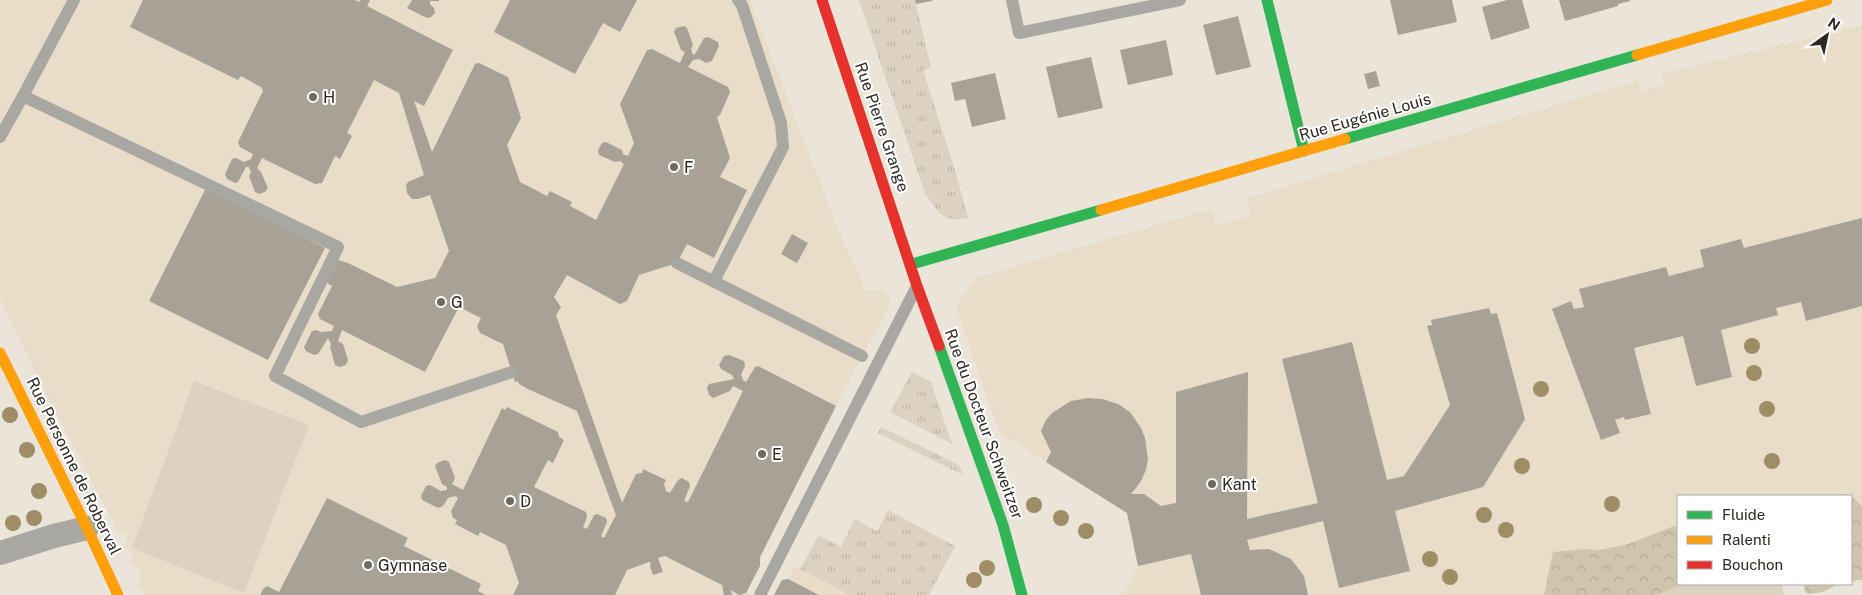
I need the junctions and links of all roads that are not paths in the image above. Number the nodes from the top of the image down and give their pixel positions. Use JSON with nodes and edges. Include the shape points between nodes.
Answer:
{"nodes":[{"id":1,"x":74,"y":0,"type":"edge"},
{"id":2,"x":738,"y":0,"type":"edge"},
{"id":3,"x":822,"y":0,"type":"edge"},
{"id":4,"x":1012,"y":0,"type":"edge"},
{"id":5,"x":1180,"y":0,"type":"edge"},
{"id":6,"x":1267,"y":0,"type":"edge"},
{"id":7,"x":1827,"y":0,"type":"edge"},
{"id":8,"x":23,"y":96,"type":"junction"},
{"id":9,"x":0,"y":137,"type":"edge"},
{"id":10,"x":1304,"y":151,"type":"junction"},
{"id":11,"x":677,"y":262,"type":"dead end"},
{"id":12,"x":912,"y":264,"type":"junction"},
{"id":13,"x":714,"y":281,"type":"junction"},
{"id":14,"x":918,"y":286,"type":"junction"},
{"id":15,"x":0,"y":353,"type":"edge"},
{"id":16,"x":862,"y":356,"type":"dead end"},
{"id":17,"x":512,"y":372,"type":"dead end"},
{"id":18,"x":87,"y":528,"type":"junction"},
{"id":19,"x":0,"y":554,"type":"edge"},
{"id":20,"x":118,"y":595,"type":"edge"},
{"id":21,"x":760,"y":595,"type":"edge"},
{"id":22,"x":1022,"y":595,"type":"edge"}],
"edges":[{"from":1,"to":8,"type":"lane"},
{"from":2,"to":13,"type":"lane","via":[[781,123],[783,148]]},
{"from":3,"to":12,"type":"street","name":"Rue Pierre Grange"},
{"from":4,"to":5,"type":"lane","via":[[1019,33]]},
{"from":6,"to":10,"type":"street"},
{"from":7,"to":10,"type":"street","name":"Rue Eugénie Louis"},
{"from":8,"to":9,"type":"lane"},
{"from":8,"to":17,"type":"lane","via":[[338,247],[275,376],[361,422]]},
{"from":10,"to":12,"type":"street","name":"Rue Eugénie Louis"},
{"from":11,"to":13,"type":"lane"},
{"from":12,"to":14,"type":"street","name":"Rue du Docteur Schweitzer"},
{"from":13,"to":16,"type":"lane"},
{"from":14,"to":21,"type":"lane"},
{"from":14,"to":22,"type":"street","name":"Rue du Docteur Schweitzer","via":[[1003,525]]},
{"from":15,"to":18,"type":"street","name":"Rue Personne de Roberval"},
{"from":18,"to":19,"type":"street"},
{"from":18,"to":20,"type":"street","name":"Rue Personne de Roberval"}]}
